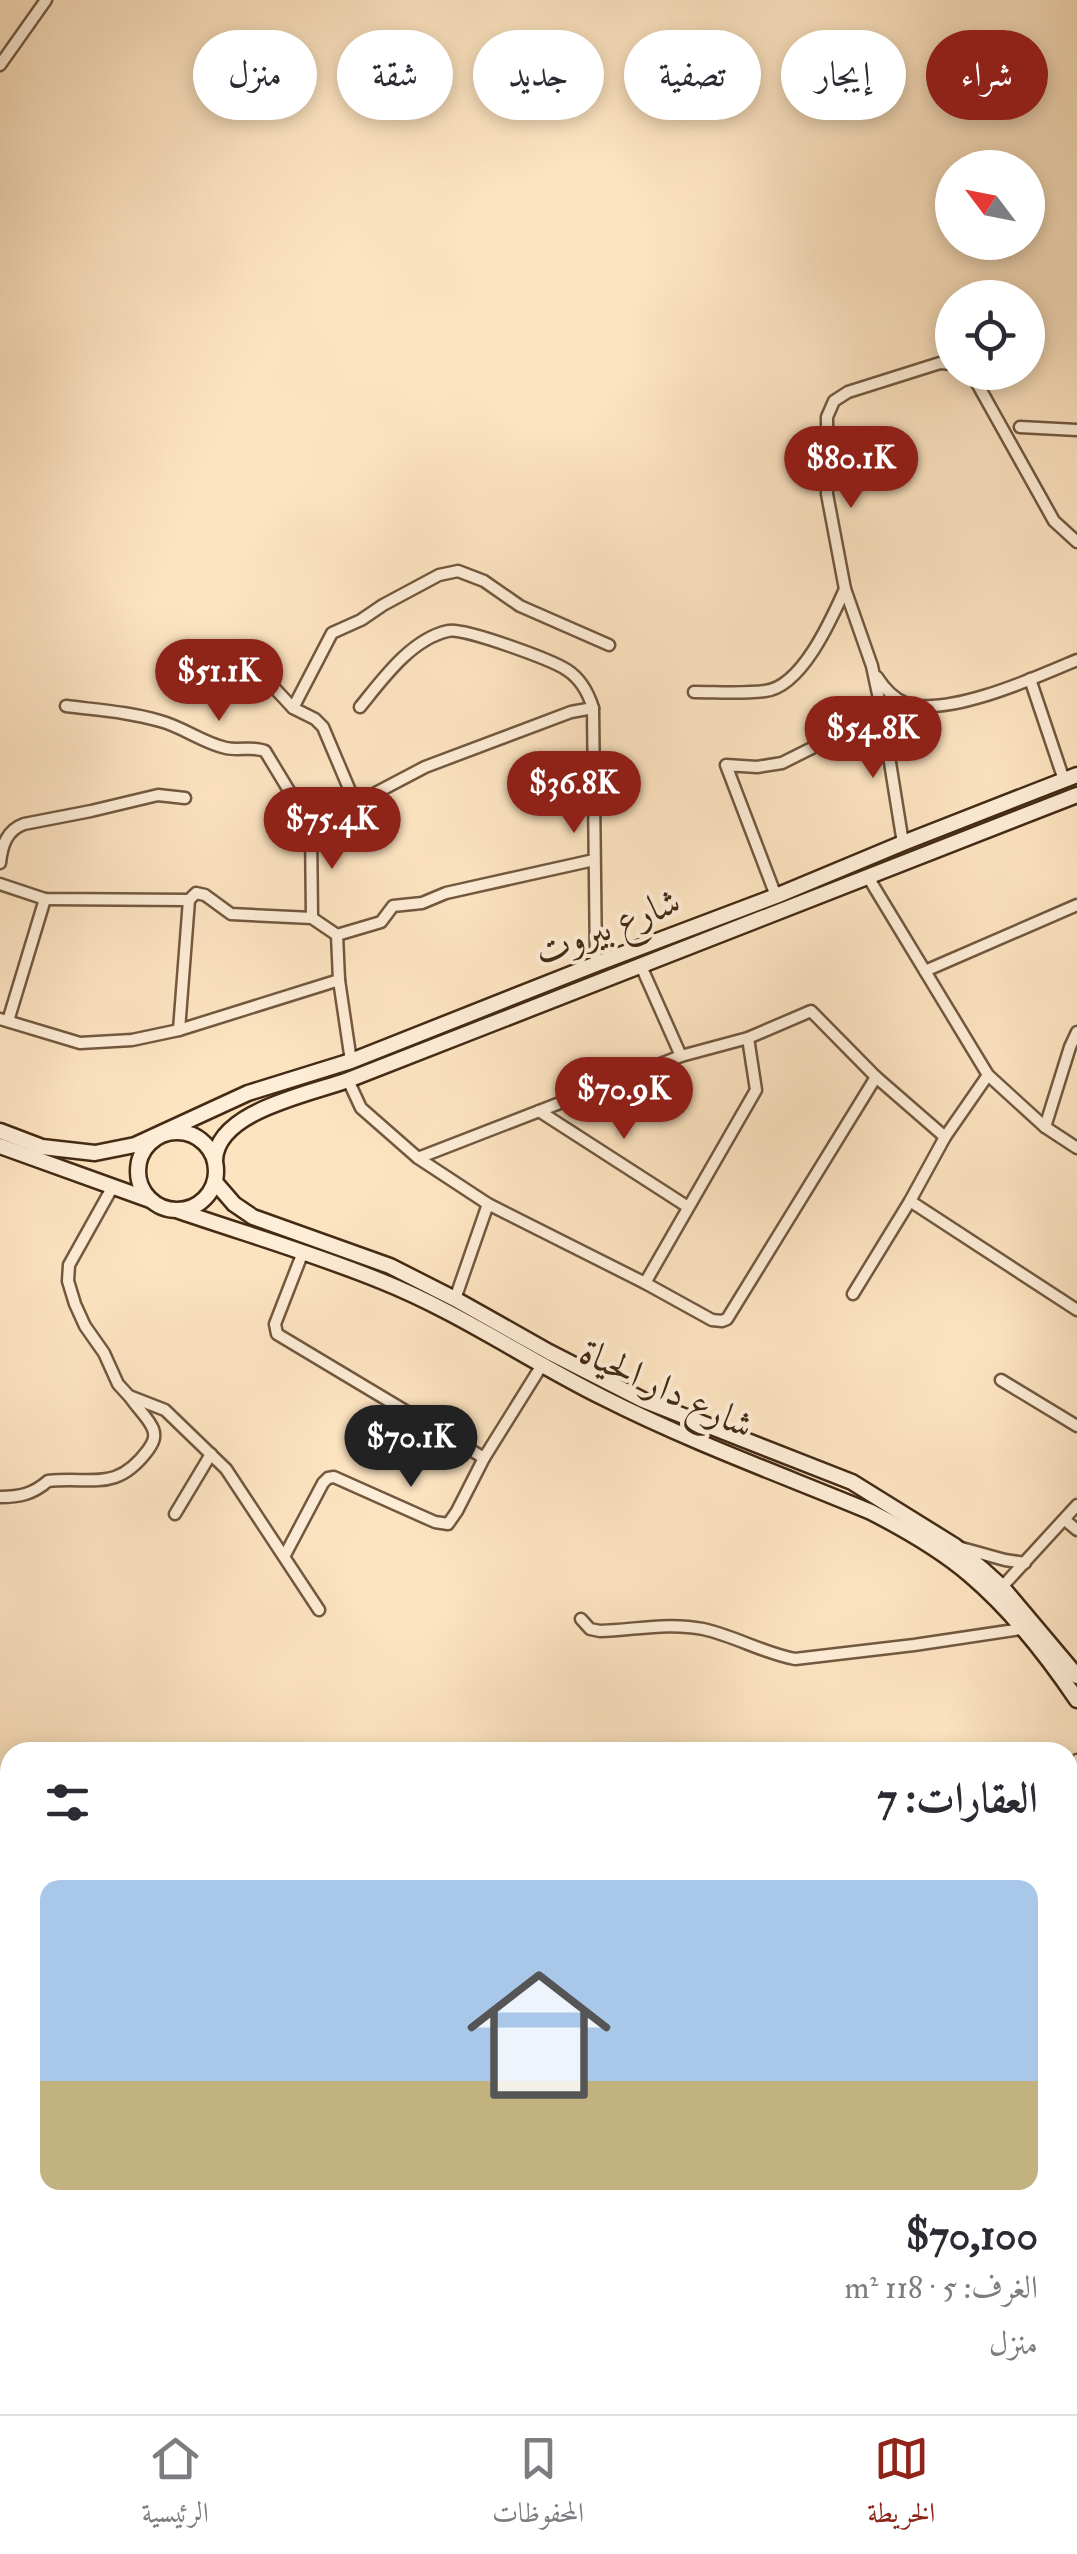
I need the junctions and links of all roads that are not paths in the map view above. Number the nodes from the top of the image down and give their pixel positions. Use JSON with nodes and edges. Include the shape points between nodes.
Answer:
{"nodes":[{"id":1,"x":46,"y":0,"type":"edge"},
{"id":2,"x":0,"y":66,"type":"edge"},
{"id":3,"x":935,"y":365,"type":"edge"},
{"id":4,"x":981,"y":390,"type":"edge"},
{"id":5,"x":1020,"y":427,"type":"dead end"},
{"id":6,"x":1077,"y":430,"type":"edge"},
{"id":7,"x":1077,"y":542,"type":"edge"},
{"id":8,"x":845,"y":588,"type":"junction"},
{"id":9,"x":608,"y":645,"type":"dead end"},
{"id":10,"x":1077,"y":660,"type":"edge"},
{"id":11,"x":872,"y":666,"type":"junction"},
{"id":12,"x":1030,"y":680,"type":"junction"},
{"id":13,"x":183,"y":690,"type":"dead end"},
{"id":14,"x":694,"y":692,"type":"dead end"},
{"id":15,"x":66,"y":706,"type":"dead end"},
{"id":16,"x":360,"y":707,"type":"dead end"},
{"id":17,"x":293,"y":708,"type":"junction"},
{"id":18,"x":593,"y":708,"type":"junction"},
{"id":19,"x":882,"y":713,"type":"junction"},
{"id":20,"x":1071,"y":778,"type":"edge"},
{"id":21,"x":1077,"y":795,"type":"edge"},
{"id":22,"x":185,"y":798,"type":"dead end"},
{"id":23,"x":356,"y":804,"type":"junction"},
{"id":24,"x":974,"y":825,"type":"junction"},
{"id":25,"x":311,"y":827,"type":"junction"},
{"id":26,"x":903,"y":843,"type":"junction"},
{"id":27,"x":594,"y":860,"type":"junction"},
{"id":28,"x":0,"y":862,"type":"edge"},
{"id":29,"x":868,"y":876,"type":"junction"},
{"id":30,"x":0,"y":884,"type":"edge"},
{"id":31,"x":776,"y":896,"type":"junction"},
{"id":32,"x":45,"y":899,"type":"junction"},
{"id":33,"x":188,"y":900,"type":"junction"},
{"id":34,"x":1077,"y":905,"type":"edge"},
{"id":35,"x":312,"y":918,"type":"junction"},
{"id":36,"x":337,"y":935,"type":"junction"},
{"id":37,"x":596,"y":964,"type":"junction"},
{"id":38,"x":640,"y":966,"type":"junction"},
{"id":39,"x":925,"y":971,"type":"junction"},
{"id":40,"x":582,"y":979,"type":"junction"},
{"id":41,"x":339,"y":980,"type":"junction"},
{"id":42,"x":4,"y":1020,"type":"edge"},
{"id":43,"x":179,"y":1030,"type":"junction"},
{"id":44,"x":1077,"y":1032,"type":"edge"},
{"id":45,"x":748,"y":1038,"type":"junction"},
{"id":46,"x":681,"y":1056,"type":"junction"},
{"id":47,"x":351,"y":1061,"type":"junction"},
{"id":48,"x":988,"y":1075,"type":"junction"},
{"id":49,"x":876,"y":1078,"type":"junction"},
{"id":50,"x":348,"y":1080,"type":"junction"},
{"id":51,"x":539,"y":1111,"type":"junction"},
{"id":52,"x":1045,"y":1128,"type":"junction"},
{"id":53,"x":0,"y":1131,"type":"edge"},
{"id":54,"x":160,"y":1135,"type":"junction"},
{"id":55,"x":945,"y":1137,"type":"junction"},
{"id":56,"x":0,"y":1146,"type":"edge"},
{"id":57,"x":1077,"y":1148,"type":"edge"},
{"id":58,"x":418,"y":1158,"type":"junction"},
{"id":59,"x":215,"y":1160,"type":"junction"},
{"id":60,"x":215,"y":1182,"type":"junction"},
{"id":61,"x":112,"y":1188,"type":"junction"},
{"id":62,"x":151,"y":1201,"type":"junction"},
{"id":63,"x":910,"y":1201,"type":"junction"},
{"id":64,"x":488,"y":1204,"type":"junction"},
{"id":65,"x":688,"y":1207,"type":"junction"},
{"id":66,"x":178,"y":1211,"type":"junction"},
{"id":67,"x":302,"y":1252,"type":"junction"},
{"id":68,"x":645,"y":1284,"type":"junction"},
{"id":69,"x":852,"y":1294,"type":"dead end"},
{"id":70,"x":452,"y":1306,"type":"junction"},
{"id":71,"x":1077,"y":1310,"type":"edge"},
{"id":72,"x":542,"y":1365,"type":"junction"},
{"id":73,"x":1001,"y":1380,"type":"dead end"},
{"id":74,"x":129,"y":1396,"type":"junction"},
{"id":75,"x":1077,"y":1426,"type":"edge"},
{"id":76,"x":211,"y":1454,"type":"junction"},
{"id":77,"x":484,"y":1458,"type":"junction"},
{"id":78,"x":0,"y":1497,"type":"edge"},
{"id":79,"x":1077,"y":1505,"type":"edge"},
{"id":80,"x":175,"y":1514,"type":"dead end"},
{"id":81,"x":1065,"y":1520,"type":"junction"},
{"id":82,"x":1077,"y":1530,"type":"edge"},
{"id":83,"x":956,"y":1546,"type":"junction"},
{"id":84,"x":285,"y":1555,"type":"junction"},
{"id":85,"x":1025,"y":1563,"type":"junction"},
{"id":86,"x":1002,"y":1587,"type":"junction"},
{"id":87,"x":319,"y":1610,"type":"dead end"},
{"id":88,"x":581,"y":1619,"type":"dead end"},
{"id":89,"x":1021,"y":1628,"type":"junction"},
{"id":90,"x":1077,"y":1676,"type":"edge"},
{"id":91,"x":1077,"y":1700,"type":"edge"}],
"edges":[{"from":1,"to":2,"type":"street"},
{"from":3,"to":8,"type":"street","via":[[848,392],[827,417],[827,494]]},
{"from":4,"to":7,"type":"street","via":[[1054,521]]},
{"from":5,"to":6,"type":"street"},
{"from":8,"to":11,"type":"street"},
{"from":8,"to":14,"type":"street","via":[[817,646],[784,683],[768,691]]},
{"from":9,"to":17,"type":"street","via":[[458,570],[332,634]]},
{"from":10,"to":12,"type":"street"},
{"from":11,"to":12,"type":"street","via":[[891,695],[915,705],[961,703]]},
{"from":11,"to":19,"type":"street"},
{"from":12,"to":20,"type":"street"},
{"from":13,"to":17,"type":"street","via":[[219,688],[250,670]]},
{"from":15,"to":25,"type":"street","via":[[163,722],[223,748],[265,751]]},
{"from":16,"to":18,"type":"street","via":[[395,664],[451,630],[566,670],[587,689]]},
{"from":17,"to":23,"type":"street","via":[[323,726]]},
{"from":18,"to":23,"type":"street","via":[[426,767]]},
{"from":18,"to":27,"type":"street"},
{"from":19,"to":26,"type":"street"},
{"from":19,"to":31,"type":"street","via":[[782,762],[726,765]]},
{"from":20,"to":24,"type":"main road","name":"شارع بيروت"},
{"from":21,"to":24,"type":"main road","name":"شارع بيروت"},
{"from":22,"to":28,"type":"street","via":[[158,795],[24,824],[6,838]]},
{"from":23,"to":25,"type":"street"},
{"from":24,"to":26,"type":"main road","name":"شارع بيروت"},
{"from":24,"to":29,"type":"main road","name":"شارع بيروت"},
{"from":25,"to":35,"type":"street"},
{"from":26,"to":31,"type":"main road","name":"شارع بيروت"},
{"from":27,"to":36,"type":"street","via":[[393,906],[381,922]]},
{"from":27,"to":37,"type":"street"},
{"from":29,"to":38,"type":"main road","name":"شارع بيروت"},
{"from":29,"to":39,"type":"street"},
{"from":30,"to":32,"type":"street"},
{"from":31,"to":37,"type":"main road","name":"شارع بيروت"},
{"from":32,"to":33,"type":"street"},
{"from":32,"to":42,"type":"street"},
{"from":33,"to":35,"type":"street","via":[[196,893],[231,914]]},
{"from":33,"to":43,"type":"street"},
{"from":34,"to":39,"type":"street"},
{"from":35,"to":36,"type":"street"},
{"from":36,"to":41,"type":"street"},
{"from":37,"to":40,"type":"main road","name":"شارع بيروت"},
{"from":38,"to":40,"type":"main road","name":"شارع بيروت"},
{"from":38,"to":46,"type":"street"},
{"from":39,"to":48,"type":"street"},
{"from":40,"to":47,"type":"main road","name":"شارع بيروت"},
{"from":40,"to":50,"type":"main road","name":"شارع بيروت"},
{"from":41,"to":43,"type":"street"},
{"from":41,"to":47,"type":"street"},
{"from":42,"to":43,"type":"street","via":[[80,1043]]},
{"from":44,"to":52,"type":"street"},
{"from":45,"to":46,"type":"street"},
{"from":45,"to":49,"type":"street","via":[[811,1011]]},
{"from":45,"to":65,"type":"street","via":[[756,1090]]},
{"from":46,"to":51,"type":"street"},
{"from":47,"to":54,"type":"main road","name":"شارع بيروت","via":[[236,1098]]},
{"from":48,"to":52,"type":"street"},
{"from":48,"to":55,"type":"street"},
{"from":49,"to":55,"type":"street"},
{"from":49,"to":68,"type":"street","via":[[727,1319],[712,1320]]},
{"from":50,"to":58,"type":"street","via":[[361,1108]]},
{"from":50,"to":59,"type":"main road","name":"شارع بيروت","via":[[238,1122],[226,1132]]},
{"from":51,"to":58,"type":"street"},
{"from":51,"to":65,"type":"street"},
{"from":52,"to":57,"type":"street"},
{"from":53,"to":54,"type":"main road","name":"شارع بيروت","via":[[42,1147],[95,1153]]},
{"from":54,"to":59,"type":"main road","via":[[187,1133]]},
{"from":54,"to":62,"type":"main road","via":[[138,1166]]},
{"from":55,"to":63,"type":"street"},
{"from":56,"to":61,"type":"main road"},
{"from":58,"to":64,"type":"street"},
{"from":59,"to":60,"type":"main road"},
{"from":60,"to":66,"type":"main road","via":[[202,1202]]},
{"from":60,"to":70,"type":"main road","name":"شارع دار الحياة","via":[[253,1216],[390,1266]]},
{"from":61,"to":62,"type":"main road"},
{"from":61,"to":74,"type":"street","via":[[68,1265],[68,1281],[85,1326]]},
{"from":62,"to":66,"type":"main road"},
{"from":63,"to":69,"type":"street"},
{"from":63,"to":71,"type":"street"},
{"from":64,"to":68,"type":"street"},
{"from":64,"to":70,"type":"street"},
{"from":65,"to":68,"type":"street"},
{"from":66,"to":67,"type":"main road","name":"شارع دار الحياة"},
{"from":67,"to":70,"type":"main road","name":"شارع دار الحياة"},
{"from":67,"to":77,"type":"street","via":[[277,1334]]},
{"from":70,"to":72,"type":"main road","name":"شارع دار الحياة"},
{"from":70,"to":83,"type":"main road","name":"شارع دار الحياة","via":[[642,1400],[852,1482]]},
{"from":72,"to":77,"type":"street"},
{"from":72,"to":89,"type":"main road","name":"شارع دار الحياة","via":[[668,1428],[903,1529],[972,1576]]},
{"from":73,"to":75,"type":"street"},
{"from":74,"to":76,"type":"street","via":[[166,1410]]},
{"from":74,"to":78,"type":"street","via":[[154,1436],[128,1472],[85,1482],[48,1481],[22,1496]]},
{"from":76,"to":80,"type":"street"},
{"from":76,"to":84,"type":"street"},
{"from":77,"to":84,"type":"street","via":[[448,1524],[328,1478]]},
{"from":79,"to":81,"type":"street"},
{"from":81,"to":82,"type":"street"},
{"from":81,"to":85,"type":"street"},
{"from":83,"to":85,"type":"street"},
{"from":83,"to":86,"type":"main road","name":"شارع دار الحياة"},
{"from":84,"to":87,"type":"street"},
{"from":85,"to":86,"type":"street"},
{"from":86,"to":90,"type":"main road","name":"شارع دار الحياة"},
{"from":88,"to":89,"type":"street","via":[[600,1632],[664,1624],[705,1629],[795,1658]]},
{"from":89,"to":91,"type":"main road","name":"شارع دار الحياة"}]}
